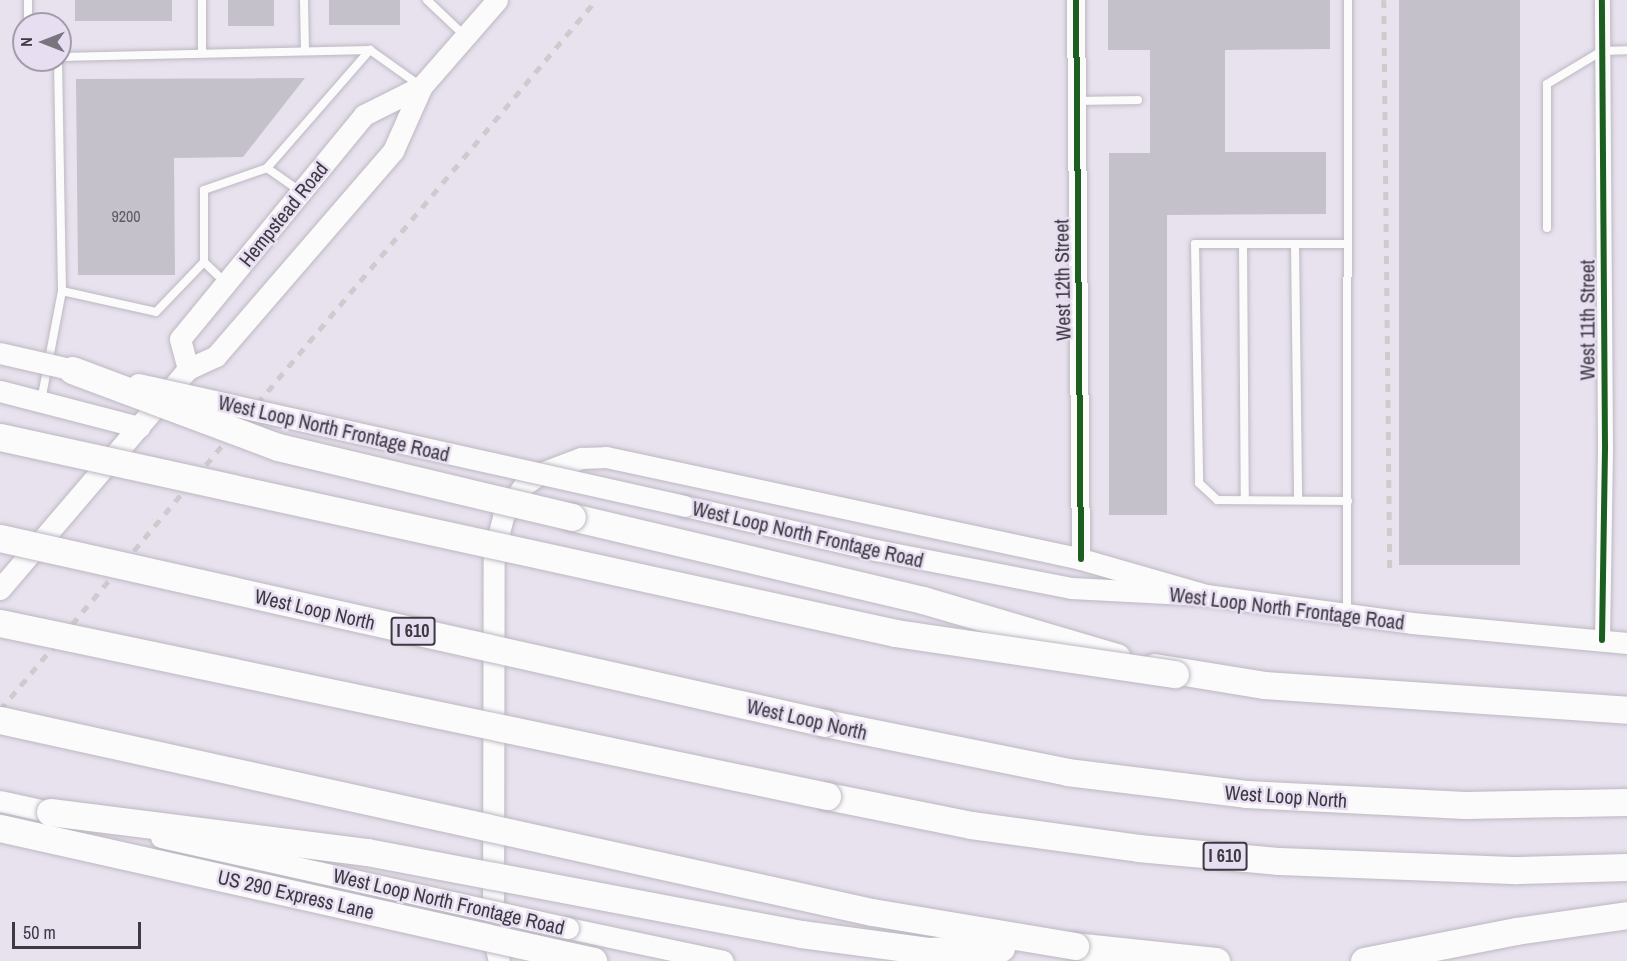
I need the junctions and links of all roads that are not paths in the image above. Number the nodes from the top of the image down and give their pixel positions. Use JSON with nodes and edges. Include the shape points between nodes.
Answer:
{"nodes":[{"id":1,"x":202,"y":0,"type":"edge"},
{"id":2,"x":304,"y":0,"type":"edge"},
{"id":3,"x":427,"y":0,"type":"edge"},
{"id":4,"x":497,"y":0,"type":"edge"},
{"id":5,"x":1076,"y":0,"type":"edge"},
{"id":6,"x":1348,"y":0,"type":"edge"},
{"id":7,"x":1602,"y":0,"type":"edge"},
{"id":8,"x":466,"y":37,"type":"junction"},
{"id":9,"x":370,"y":50,"type":"junction"},
{"id":10,"x":1627,"y":50,"type":"edge"},
{"id":11,"x":305,"y":51,"type":"junction"},
{"id":12,"x":1602,"y":51,"type":"junction"},
{"id":13,"x":202,"y":52,"type":"junction"},
{"id":14,"x":72,"y":57,"type":"edge"},
{"id":15,"x":59,"y":72,"type":"edge"},
{"id":16,"x":422,"y":86,"type":"junction"},
{"id":17,"x":1138,"y":100,"type":"dead end"},
{"id":18,"x":1076,"y":101,"type":"junction"},
{"id":19,"x":267,"y":168,"type":"junction"},
{"id":20,"x":301,"y":192,"type":"junction"},
{"id":21,"x":1547,"y":228,"type":"dead end"},
{"id":22,"x":1243,"y":244,"type":"junction"},
{"id":23,"x":1295,"y":244,"type":"junction"},
{"id":24,"x":1348,"y":244,"type":"junction"},
{"id":25,"x":204,"y":262,"type":"junction"},
{"id":26,"x":226,"y":283,"type":"junction"},
{"id":27,"x":62,"y":291,"type":"junction"},
{"id":28,"x":0,"y":353,"type":"edge"},
{"id":29,"x":188,"y":369,"type":"junction"},
{"id":30,"x":72,"y":370,"type":"junction"},
{"id":31,"x":0,"y":391,"type":"edge"},
{"id":32,"x":41,"y":401,"type":"junction"},
{"id":33,"x":139,"y":427,"type":"junction"},
{"id":34,"x":0,"y":437,"type":"edge"},
{"id":35,"x":1245,"y":500,"type":"junction"},
{"id":36,"x":1298,"y":500,"type":"junction"},
{"id":37,"x":1348,"y":501,"type":"junction"},
{"id":38,"x":0,"y":538,"type":"edge"},
{"id":39,"x":1081,"y":559,"type":"junction"},
{"id":40,"x":0,"y":589,"type":"edge"},
{"id":41,"x":1206,"y":595,"type":"junction"},
{"id":42,"x":1347,"y":615,"type":"junction"},
{"id":43,"x":0,"y":622,"type":"edge"},
{"id":44,"x":1602,"y":640,"type":"junction"},
{"id":45,"x":1627,"y":643,"type":"edge"},
{"id":46,"x":1175,"y":674,"type":"junction"},
{"id":47,"x":1627,"y":710,"type":"edge"},
{"id":48,"x":0,"y":720,"type":"edge"},
{"id":49,"x":0,"y":801,"type":"edge"},
{"id":50,"x":1627,"y":802,"type":"edge"},
{"id":51,"x":50,"y":812,"type":"junction"},
{"id":52,"x":0,"y":828,"type":"edge"},
{"id":53,"x":1627,"y":867,"type":"edge"},
{"id":54,"x":1627,"y":915,"type":"edge"},
{"id":55,"x":1075,"y":946,"type":"junction"},
{"id":56,"x":499,"y":961,"type":"edge"},
{"id":57,"x":592,"y":961,"type":"edge"},
{"id":58,"x":723,"y":961,"type":"edge"},
{"id":59,"x":1216,"y":961,"type":"edge"},
{"id":60,"x":1364,"y":961,"type":"edge"}],
"edges":[{"from":1,"to":13,"type":"lane"},
{"from":2,"to":11,"type":"lane"},
{"from":3,"to":8,"type":"lane"},
{"from":4,"to":8,"type":"main road","name":"Hempstead Road"},
{"from":5,"to":18,"type":"street","name":"West 12th Street"},
{"from":6,"to":24,"type":"lane"},
{"from":7,"to":12,"type":"street","name":"West 11th Street"},
{"from":8,"to":16,"type":"main road","name":"Hempstead Road"},
{"from":9,"to":11,"type":"lane"},
{"from":9,"to":16,"type":"lane"},
{"from":9,"to":19,"type":"lane"},
{"from":10,"to":12,"type":"lane"},
{"from":11,"to":13,"type":"lane"},
{"from":12,"to":21,"type":"lane","via":[[1547,84]]},
{"from":12,"to":44,"type":"street","name":"West 11th Street"},
{"from":13,"to":14,"type":"lane"},
{"from":15,"to":27,"type":"lane"},
{"from":16,"to":20,"type":"main road","name":"Hempstead Road","via":[[364,115]]},
{"from":16,"to":29,"type":"main road","name":"Hempstead Road","via":[[393,151],[216,356]]},
{"from":17,"to":18,"type":"lane"},
{"from":18,"to":39,"type":"street","name":"West 12th Street"},
{"from":19,"to":20,"type":"lane"},
{"from":19,"to":25,"type":"lane","via":[[204,190]]},
{"from":20,"to":26,"type":"main road","name":"Hempstead Road"},
{"from":22,"to":23,"type":"lane"},
{"from":22,"to":35,"type":"lane"},
{"from":22,"to":35,"type":"lane","via":[[1195,244],[1199,483],[1217,500]]},
{"from":23,"to":24,"type":"lane"},
{"from":23,"to":36,"type":"lane"},
{"from":24,"to":37,"type":"lane"},
{"from":25,"to":26,"type":"lane"},
{"from":25,"to":27,"type":"lane","via":[[156,312]]},
{"from":26,"to":29,"type":"main road","name":"Hempstead Road","via":[[180,339]]},
{"from":27,"to":32,"type":"lane"},
{"from":28,"to":30,"type":"main road","name":"West Loop North Frontage Road","bridge":true},
{"from":29,"to":33,"type":"main road","name":"Hempstead Road"},
{"from":30,"to":41,"type":"main road","name":"West Loop North Frontage Road","bridge":true,"via":[[876,550],[1071,588]]},
{"from":30,"to":46,"type":"highway","bridge":true,"via":[[278,447],[923,600]]},
{"from":31,"to":32,"type":"main road"},
{"from":32,"to":33,"type":"main road"},
{"from":33,"to":40,"type":"main road","name":"Hempstead Road"},
{"from":34,"to":46,"type":"highway","bridge":true,"via":[[896,633]]},
{"from":35,"to":36,"type":"lane"},
{"from":36,"to":37,"type":"lane"},
{"from":37,"to":42,"type":"lane"},
{"from":38,"to":50,"type":"highway","name":"West Loop North","number":"I 610","bridge":true,"via":[[825,723],[1067,772],[1246,794],[1465,805]]},
{"from":39,"to":41,"type":"main road"},
{"from":39,"to":56,"type":"main road","via":[[606,457],[581,458],[541,473],[524,485],[503,516],[494,553],[493,937]]},
{"from":41,"to":42,"type":"main road","name":"West Loop North Frontage Road"},
{"from":42,"to":44,"type":"main road","name":"West Loop North Frontage Road"},
{"from":43,"to":53,"type":"highway","number":"I 610","bridge":true,"via":[[982,826],[1138,849],[1279,861],[1506,869]]},
{"from":44,"to":45,"type":"main road","name":"West Loop North Frontage Road"},
{"from":46,"to":47,"type":"highway","via":[[1264,685]]},
{"from":48,"to":55,"type":"highway","bridge":true,"via":[[861,910]]},
{"from":49,"to":51,"type":"main road","name":"West Loop North Frontage Road"},
{"from":51,"to":55,"type":"highway","bridge":true,"via":[[367,852],[730,923],[928,951]]},
{"from":51,"to":58,"type":"main road","name":"West Loop North Frontage Road","bridge":true},
{"from":52,"to":57,"type":"highway","name":"US 290 Express Lane","bridge":true},
{"from":54,"to":60,"type":"highway","via":[[1516,931]]},
{"from":55,"to":59,"type":"highway"}]}
